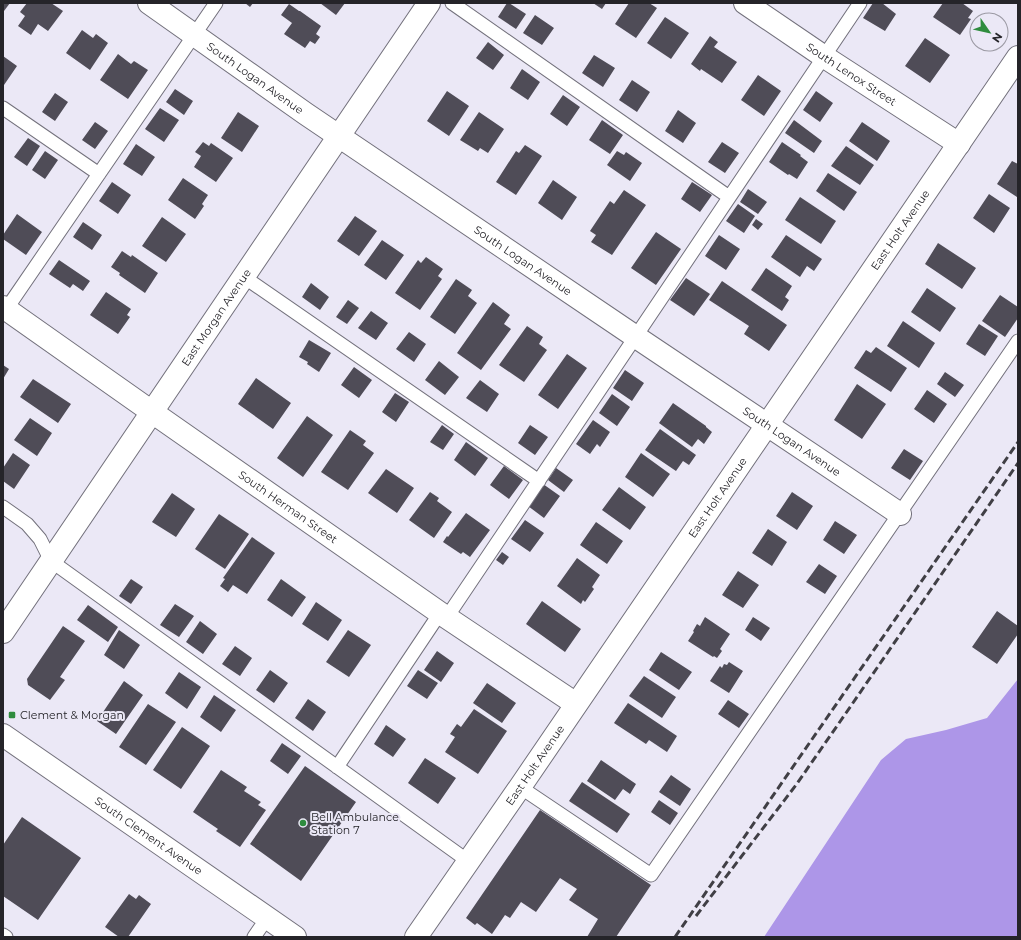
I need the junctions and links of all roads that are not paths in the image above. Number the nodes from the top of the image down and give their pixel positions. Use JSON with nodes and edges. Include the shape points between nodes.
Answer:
{"nodes":[{"id":1,"x":148,"y":3,"type":"edge"},
{"id":2,"x":216,"y":3,"type":"edge"},
{"id":3,"x":429,"y":3,"type":"edge"},
{"id":4,"x":452,"y":3,"type":"edge"},
{"id":5,"x":745,"y":3,"type":"edge"},
{"id":6,"x":860,"y":3,"type":"edge"},
{"id":7,"x":194,"y":35,"type":"junction"},
{"id":8,"x":823,"y":56,"type":"junction"},
{"id":9,"x":1018,"y":57,"type":"edge"},
{"id":10,"x":3,"y":108,"type":"edge"},
{"id":11,"x":339,"y":136,"type":"junction"},
{"id":12,"x":959,"y":144,"type":"junction"},
{"id":13,"x":99,"y":174,"type":"junction"},
{"id":14,"x":729,"y":197,"type":"junction"},
{"id":15,"x":244,"y":277,"type":"junction"},
{"id":16,"x":4,"y":310,"type":"edge"},
{"id":17,"x":636,"y":337,"type":"junction"},
{"id":18,"x":1018,"y":341,"type":"edge"},
{"id":19,"x":152,"y":412,"type":"junction"},
{"id":20,"x":767,"y":424,"type":"junction"},
{"id":21,"x":539,"y":481,"type":"junction"},
{"id":22,"x":3,"y":507,"type":"edge"},
{"id":23,"x":900,"y":514,"type":"junction"},
{"id":24,"x":51,"y":562,"type":"junction"},
{"id":25,"x":443,"y":615,"type":"junction"},
{"id":26,"x":3,"y":632,"type":"edge"},
{"id":27,"x":576,"y":704,"type":"junction"},
{"id":28,"x":3,"y":735,"type":"edge"},
{"id":29,"x":337,"y":767,"type":"junction"},
{"id":30,"x":520,"y":787,"type":"junction"},
{"id":31,"x":468,"y":861,"type":"junction"},
{"id":32,"x":267,"y":918,"type":"junction"},
{"id":33,"x":3,"y":934,"type":"edge"},
{"id":34,"x":6,"y":937,"type":"edge"},
{"id":35,"x":254,"y":937,"type":"edge"},
{"id":36,"x":295,"y":937,"type":"edge"},
{"id":37,"x":416,"y":937,"type":"edge"}],
"edges":[{"from":1,"to":7,"type":"street","name":"South Logan Avenue"},
{"from":2,"to":7,"type":"lane"},
{"from":3,"to":11,"type":"street","name":"East Morgan Avenue"},
{"from":4,"to":14,"type":"lane"},
{"from":5,"to":8,"type":"street","name":"South Lenox Street"},
{"from":6,"to":8,"type":"lane"},
{"from":7,"to":11,"type":"street","name":"South Logan Avenue"},
{"from":7,"to":13,"type":"lane"},
{"from":8,"to":12,"type":"street","name":"South Lenox Street"},
{"from":8,"to":14,"type":"lane"},
{"from":9,"to":12,"type":"street","name":"East Holt Avenue"},
{"from":10,"to":13,"type":"lane"},
{"from":11,"to":15,"type":"street","name":"East Morgan Avenue"},
{"from":11,"to":17,"type":"street","name":"South Logan Avenue"},
{"from":12,"to":20,"type":"street","name":"East Holt Avenue"},
{"from":13,"to":16,"type":"lane"},
{"from":14,"to":17,"type":"lane"},
{"from":15,"to":19,"type":"street","name":"East Morgan Avenue"},
{"from":15,"to":21,"type":"lane"},
{"from":16,"to":19,"type":"street","name":"South Herman Street"},
{"from":17,"to":20,"type":"street","name":"South Logan Avenue"},
{"from":17,"to":21,"type":"lane"},
{"from":18,"to":23,"type":"lane"},
{"from":19,"to":24,"type":"street","name":"East Morgan Avenue"},
{"from":19,"to":25,"type":"street","name":"South Herman Street"},
{"from":20,"to":23,"type":"street","name":"South Logan Avenue"},
{"from":20,"to":27,"type":"street","name":"East Holt Avenue"},
{"from":21,"to":25,"type":"lane"},
{"from":22,"to":24,"type":"lane","via":[[27,524],[40,539]]},
{"from":23,"to":30,"type":"lane","via":[[651,875]]},
{"from":24,"to":26,"type":"street","name":"East Morgan Avenue"},
{"from":24,"to":29,"type":"lane"},
{"from":25,"to":27,"type":"street","name":"South Herman Street"},
{"from":25,"to":29,"type":"lane"},
{"from":27,"to":30,"type":"street","name":"East Holt Avenue"},
{"from":28,"to":32,"type":"street","name":"South Clement Avenue"},
{"from":29,"to":31,"type":"lane"},
{"from":30,"to":31,"type":"street","name":"East Holt Avenue"},
{"from":31,"to":37,"type":"street","name":"East Holt Avenue"},
{"from":32,"to":35,"type":"lane"},
{"from":32,"to":36,"type":"street","name":"South Clement Avenue"},
{"from":33,"to":34,"type":"lane"}]}
